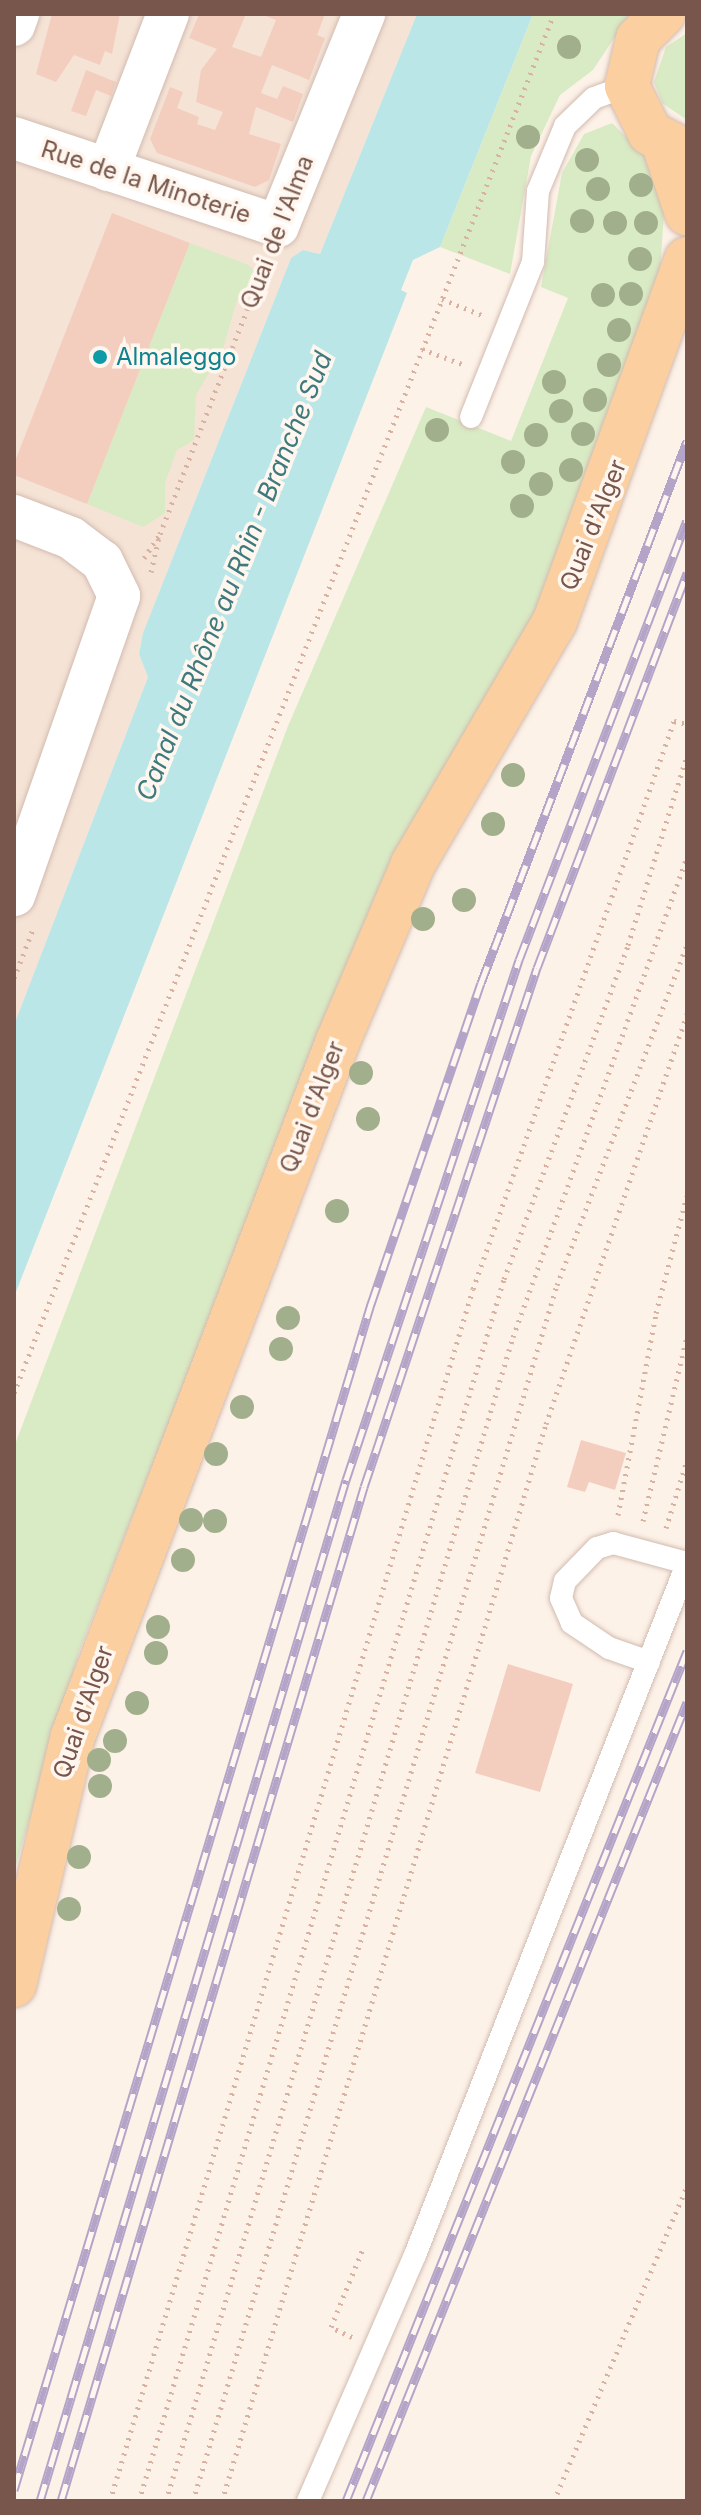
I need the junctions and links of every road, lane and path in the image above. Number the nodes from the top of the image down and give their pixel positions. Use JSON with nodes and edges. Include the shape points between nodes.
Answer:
{"nodes":[{"id":1,"x":18,"y":14,"type":"edge"},
{"id":2,"x":168,"y":14,"type":"edge"},
{"id":3,"x":364,"y":14,"type":"edge"},
{"id":4,"x":554,"y":14,"type":"edge"},
{"id":5,"x":663,"y":14,"type":"edge"},
{"id":6,"x":14,"y":25,"type":"edge"},
{"id":7,"x":627,"y":86,"type":"junction"},
{"id":8,"x":14,"y":138,"type":"edge"},
{"id":9,"x":676,"y":148,"type":"edge"},
{"id":10,"x":108,"y":170,"type":"junction"},
{"id":11,"x":687,"y":213,"type":"edge"},
{"id":12,"x":278,"y":226,"type":"junction"},
{"id":13,"x":687,"y":259,"type":"edge"},
{"id":14,"x":442,"y":299,"type":"junction"},
{"id":15,"x":508,"y":324,"type":"junction"},
{"id":16,"x":422,"y":349,"type":"junction"},
{"id":17,"x":488,"y":374,"type":"junction"},
{"id":18,"x":471,"y":417,"type":"dead end"},
{"id":19,"x":14,"y":516,"type":"edge"},
{"id":20,"x":119,"y":596,"type":"junction"},
{"id":21,"x":687,"y":724,"type":"edge"},
{"id":22,"x":687,"y":755,"type":"edge"},
{"id":23,"x":26,"y":825,"type":"edge"},
{"id":24,"x":687,"y":857,"type":"edge"},
{"id":25,"x":14,"y":894,"type":"edge"},
{"id":26,"x":687,"y":944,"type":"edge"},
{"id":27,"x":687,"y":1014,"type":"edge"},
{"id":28,"x":687,"y":1196,"type":"edge"},
{"id":29,"x":687,"y":1336,"type":"edge"},
{"id":30,"x":14,"y":1393,"type":"edge"},
{"id":31,"x":687,"y":1460,"type":"edge"},
{"id":32,"x":613,"y":1543,"type":"junction"},
{"id":33,"x":648,"y":1549,"type":"junction"},
{"id":34,"x":687,"y":1563,"type":"edge"},
{"id":35,"x":649,"y":1662,"type":"junction"},
{"id":36,"x":14,"y":1985,"type":"edge"},
{"id":37,"x":687,"y":2186,"type":"edge"},
{"id":38,"x":364,"y":2246,"type":"dead end"},
{"id":39,"x":360,"y":2325,"type":"dead end"},
{"id":40,"x":110,"y":2501,"type":"edge"},
{"id":41,"x":139,"y":2501,"type":"edge"},
{"id":42,"x":166,"y":2501,"type":"edge"},
{"id":43,"x":193,"y":2501,"type":"edge"},
{"id":44,"x":222,"y":2501,"type":"edge"},
{"id":45,"x":308,"y":2501,"type":"edge"},
{"id":46,"x":554,"y":2501,"type":"edge"}],
"edges":[{"from":1,"to":6,"type":"street"},
{"from":2,"to":10,"type":"street"},
{"from":3,"to":12,"type":"street","name":"Quai de l'Alma"},
{"from":4,"to":14,"type":"path"},
{"from":5,"to":7,"type":"main road","via":[[638,39]]},
{"from":7,"to":9,"type":"main road","via":[[638,119]]},
{"from":7,"to":15,"type":"lane","via":[[594,98],[565,126],[538,191],[533,262]]},
{"from":8,"to":10,"type":"street","name":"Rue de la Minoterie"},
{"from":9,"to":11,"type":"main road"},
{"from":10,"to":12,"type":"street","name":"Rue de la Minoterie"},
{"from":12,"to":20,"type":"path","name":"Quai de l'Alma","via":[[160,534]]},
{"from":13,"to":36,"type":"main road","name":"Quai d'Alger","via":[[621,454],[550,632],[413,864],[343,1027],[73,1736]]},
{"from":14,"to":15,"type":"path"},
{"from":14,"to":16,"type":"path"},
{"from":15,"to":17,"type":"lane"},
{"from":16,"to":17,"type":"path"},
{"from":16,"to":30,"type":"path"},
{"from":17,"to":18,"type":"lane"},
{"from":19,"to":20,"type":"street","via":[[71,538],[102,561]]},
{"from":20,"to":23,"type":"street"},
{"from":21,"to":40,"type":"path","via":[[674,721],[473,1289]]},
{"from":22,"to":41,"type":"path","via":[[628,945],[504,1279]]},
{"from":23,"to":25,"type":"street"},
{"from":24,"to":42,"type":"path","via":[[513,1337]]},
{"from":26,"to":43,"type":"path","via":[[557,1285]]},
{"from":27,"to":44,"type":"path","via":[[550,1409]]},
{"from":28,"to":32,"type":"path","via":[[656,1313]]},
{"from":29,"to":33,"type":"path"},
{"from":31,"to":33,"type":"path"},
{"from":32,"to":33,"type":"lane"},
{"from":32,"to":35,"type":"lane","via":[[574,1568],[564,1611],[587,1636]]},
{"from":33,"to":34,"type":"lane"},
{"from":34,"to":35,"type":"lane"},
{"from":35,"to":45,"type":"lane","via":[[415,2255]]},
{"from":37,"to":46,"type":"path"},
{"from":38,"to":39,"type":"path","via":[[331,2327],[354,2338]]}]}
